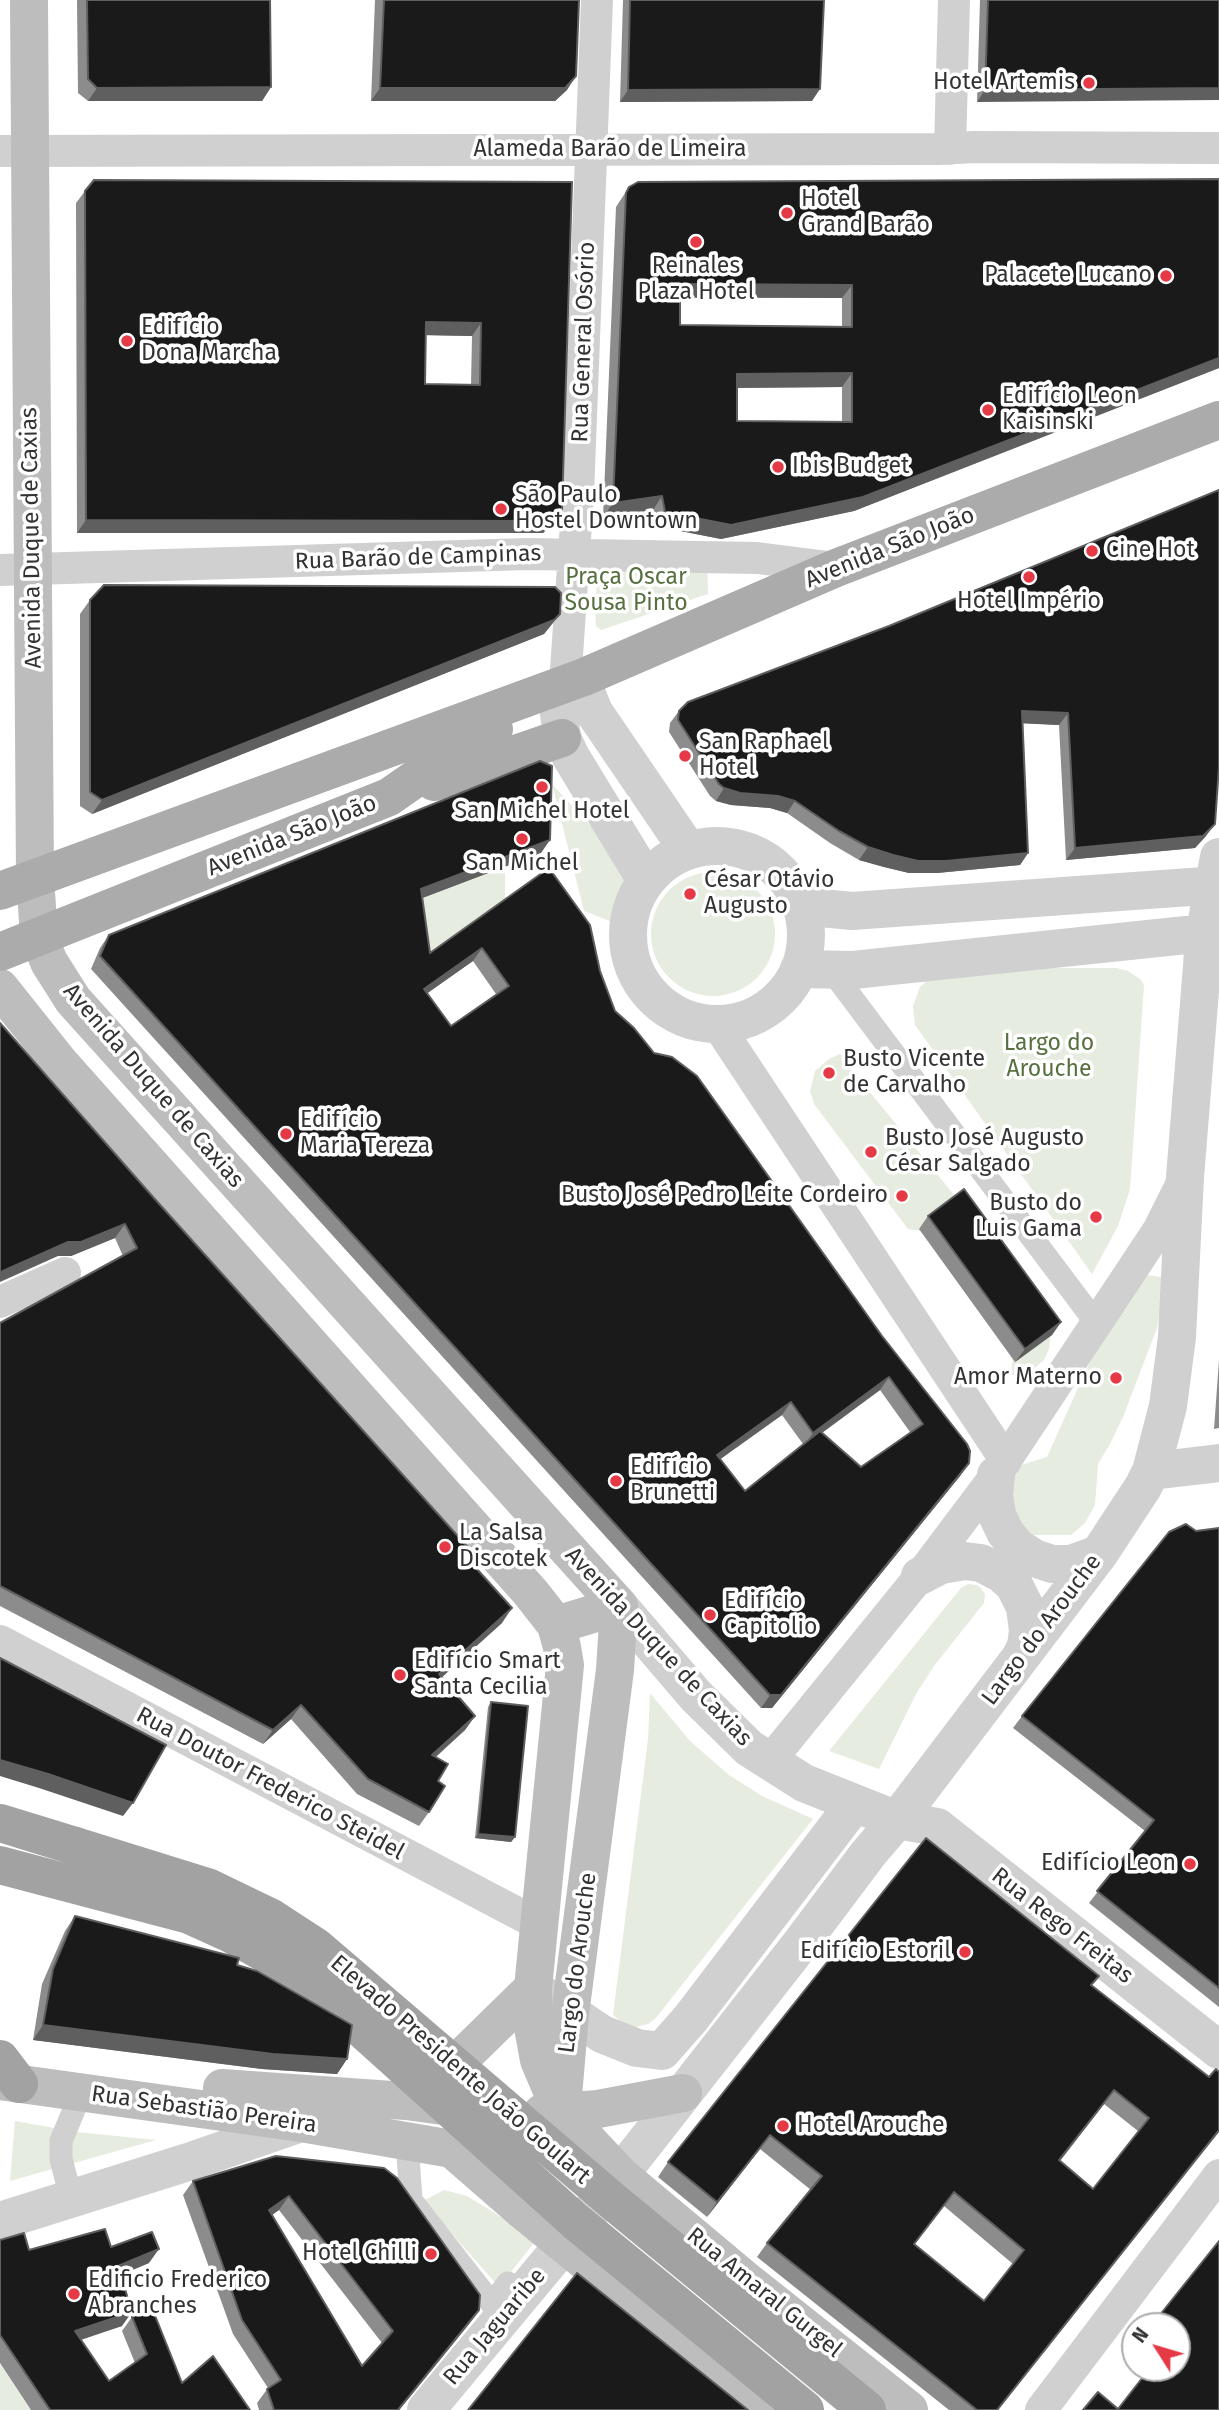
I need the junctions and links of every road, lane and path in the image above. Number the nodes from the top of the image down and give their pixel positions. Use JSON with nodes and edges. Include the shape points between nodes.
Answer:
{"nodes":[{"id":1,"x":29,"y":0,"type":"edge"},
{"id":2,"x":597,"y":0,"type":"edge"},
{"id":3,"x":954,"y":0,"type":"edge"},
{"id":4,"x":1219,"y":148,"type":"edge"},
{"id":5,"x":950,"y":149,"type":"junction"},
{"id":6,"x":591,"y":150,"type":"junction"},
{"id":7,"x":15,"y":151,"type":"edge"},
{"id":8,"x":1219,"y":420,"type":"edge"},
{"id":9,"x":573,"y":556,"type":"junction"},
{"id":10,"x":836,"y":568,"type":"junction"},
{"id":11,"x":16,"y":570,"type":"edge"},
{"id":12,"x":574,"y":681,"type":"junction"},
{"id":13,"x":562,"y":738,"type":"junction"},
{"id":14,"x":389,"y":797,"type":"junction"},
{"id":15,"x":688,"y":850,"type":"junction"},
{"id":16,"x":1218,"y":876,"type":"edge"},
{"id":17,"x":35,"y":877,"type":"junction"},
{"id":18,"x":646,"y":880,"type":"junction"},
{"id":19,"x":0,"y":891,"type":"edge"},
{"id":20,"x":802,"y":906,"type":"junction"},
{"id":21,"x":1212,"y":935,"type":"edge"},
{"id":22,"x":39,"y":937,"type":"junction"},
{"id":23,"x":0,"y":952,"type":"edge"},
{"id":24,"x":815,"y":970,"type":"junction"},
{"id":25,"x":0,"y":988,"type":"edge"},
{"id":26,"x":718,"y":1024,"type":"junction"},
{"id":27,"x":1185,"y":1177,"type":"junction"},
{"id":28,"x":65,"y":1273,"type":"dead end"},
{"id":29,"x":0,"y":1303,"type":"edge"},
{"id":30,"x":1097,"y":1324,"type":"junction"},
{"id":31,"x":470,"y":1439,"type":"junction"},
{"id":32,"x":1219,"y":1463,"type":"edge"},
{"id":33,"x":1001,"y":1468,"type":"junction"},
{"id":34,"x":1151,"y":1471,"type":"junction"},
{"id":35,"x":469,"y":1523,"type":"junction"},
{"id":36,"x":1099,"y":1554,"type":"junction"},
{"id":37,"x":920,"y":1576,"type":"junction"},
{"id":38,"x":619,"y":1606,"type":"junction"},
{"id":39,"x":556,"y":1625,"type":"junction"},
{"id":40,"x":0,"y":1642,"type":"edge"},
{"id":41,"x":1019,"y":1661,"type":"junction"},
{"id":42,"x":769,"y":1762,"type":"junction"},
{"id":43,"x":855,"y":1803,"type":"junction"},
{"id":44,"x":897,"y":1820,"type":"junction"},
{"id":45,"x":0,"y":1823,"type":"edge"},
{"id":46,"x":0,"y":1865,"type":"edge"},
{"id":47,"x":540,"y":1925,"type":"junction"},
{"id":48,"x":533,"y":1987,"type":"junction"},
{"id":49,"x":570,"y":2014,"type":"junction"},
{"id":50,"x":1219,"y":2050,"type":"edge"},
{"id":51,"x":6,"y":2075,"type":"edge"},
{"id":52,"x":683,"y":2093,"type":"junction"},
{"id":53,"x":68,"y":2098,"type":"junction"},
{"id":54,"x":406,"y":2101,"type":"junction"},
{"id":55,"x":561,"y":2112,"type":"junction"},
{"id":56,"x":301,"y":2123,"type":"junction"},
{"id":57,"x":407,"y":2141,"type":"junction"},
{"id":58,"x":621,"y":2175,"type":"junction"},
{"id":59,"x":1219,"y":2175,"type":"edge"},
{"id":60,"x":68,"y":2186,"type":"dead end"},
{"id":61,"x":0,"y":2221,"type":"edge"},
{"id":62,"x":564,"y":2245,"type":"junction"},
{"id":63,"x":522,"y":2267,"type":"dead end"},
{"id":64,"x":426,"y":2410,"type":"edge"},
{"id":65,"x":767,"y":2410,"type":"edge"},
{"id":66,"x":805,"y":2410,"type":"edge"},
{"id":67,"x":867,"y":2410,"type":"edge"},
{"id":68,"x":909,"y":2410,"type":"edge"},
{"id":69,"x":1041,"y":2410,"type":"edge"}],
"edges":[{"from":1,"to":7,"type":"main road","name":"Avenida Duque de Caxias"},
{"from":2,"to":6,"type":"street","name":"Rua General Osório"},
{"from":3,"to":5,"type":"street"},
{"from":4,"to":5,"type":"street","name":"Alameda Barão de Limeira"},
{"from":5,"to":6,"type":"street","name":"Alameda Barão de Limeira"},
{"from":6,"to":7,"type":"street","name":"Alameda Barão de Limeira"},
{"from":6,"to":9,"type":"street","name":"Rua General Osório"},
{"from":7,"to":11,"type":"main road","name":"Avenida Duque de Caxias"},
{"from":8,"to":10,"type":"main road","name":"Avenida São João"},
{"from":9,"to":10,"type":"street","name":"Rua Barão de Campinas","via":[[757,558]]},
{"from":9,"to":11,"type":"street","name":"Rua Barão de Campinas"},
{"from":9,"to":12,"type":"street","name":"Rua General Osório"},
{"from":10,"to":12,"type":"main road","name":"Avenida São João"},
{"from":11,"to":17,"type":"main road","name":"Avenida Duque de Caxias"},
{"from":12,"to":13,"type":"street","via":[[559,713]]},
{"from":12,"to":14,"type":"main road","name":"Avenida São João","via":[[462,746]]},
{"from":12,"to":15,"type":"street","via":[[586,692],[594,712]]},
{"from":12,"to":17,"type":"main road","name":"Avenida São João"},
{"from":13,"to":14,"type":"main road"},
{"from":13,"to":18,"type":"street"},
{"from":14,"to":22,"type":"main road","name":"Avenida São João"},
{"from":15,"to":18,"type":"street","via":[[665,862]]},
{"from":15,"to":20,"type":"street","via":[[715,845],[757,855],[788,881]]},
{"from":16,"to":20,"type":"street","via":[[852,911]]},
{"from":16,"to":21,"type":"street","name":"Largo do Arouche"},
{"from":17,"to":19,"type":"main road","name":"Avenida São João"},
{"from":17,"to":22,"type":"main road","name":"Avenida Duque de Caxias"},
{"from":18,"to":26,"type":"street","via":[[634,901],[628,926],[636,975],[670,1012]]},
{"from":20,"to":24,"type":"street"},
{"from":21,"to":24,"type":"street"},
{"from":21,"to":27,"type":"street","name":"Largo do Arouche"},
{"from":22,"to":23,"type":"main road","name":"Avenida São João"},
{"from":22,"to":31,"type":"main road","name":"Avenida Duque de Caxias","via":[[73,1000]]},
{"from":24,"to":26,"type":"street","via":[[762,1012]]},
{"from":24,"to":30,"type":"street"},
{"from":25,"to":35,"type":"main road","via":[[59,1062]]},
{"from":26,"to":33,"type":"street"},
{"from":27,"to":30,"type":"street","name":"Largo do Arouche","via":[[1159,1229]]},
{"from":27,"to":34,"type":"street","name":"Largo do Arouche","via":[[1177,1337],[1168,1406]]},
{"from":28,"to":29,"type":"street"},
{"from":30,"to":33,"type":"street","name":"Largo do Arouche"},
{"from":31,"to":35,"type":"main road"},
{"from":31,"to":38,"type":"main road","name":"Avenida Duque de Caxias"},
{"from":32,"to":34,"type":"street"},
{"from":33,"to":36,"type":"street","via":[[994,1495],[1000,1524],[1010,1541],[1042,1562],[1081,1562]]},
{"from":33,"to":37,"type":"street","name":"Largo do Arouche"},
{"from":34,"to":36,"type":"street","name":"Largo do Arouche"},
{"from":35,"to":39,"type":"main road"},
{"from":36,"to":41,"type":"street","name":"Largo do Arouche"},
{"from":37,"to":41,"type":"street","via":[[941,1565],[965,1561],[988,1566],[1009,1580],[1023,1599],[1029,1622]]},
{"from":37,"to":42,"type":"street","name":"Largo do Arouche"},
{"from":38,"to":39,"type":"main road"},
{"from":38,"to":42,"type":"street","name":"Avenida Duque de Caxias","via":[[696,1696]]},
{"from":38,"to":49,"type":"main road","name":"Largo do Arouche"},
{"from":39,"to":47,"type":"main road","name":"Largo do Arouche","via":[[565,1665]]},
{"from":40,"to":47,"type":"street","name":"Rua Doutor Frederico Steidel"},
{"from":41,"to":44,"type":"street","name":"Largo do Arouche"},
{"from":42,"to":43,"type":"street","via":[[804,1783]]},
{"from":43,"to":44,"type":"street"},
{"from":43,"to":49,"type":"street","via":[[662,2051],[637,2048],[602,2034]]},
{"from":44,"to":50,"type":"street","name":"Rua Rego Freitas","via":[[937,1827]]},
{"from":44,"to":52,"type":"street","name":"Largo do Arouche"},
{"from":45,"to":67,"type":"highway","name":"Elevado Presidente João Goulart","bridge":true,"via":[[210,1888],[270,1916],[316,1947],[625,2212]]},
{"from":46,"to":66,"type":"highway","name":"Elevado Presidente João Goulart","bridge":true,"via":[[189,1915],[275,1959],[344,2014],[575,2221]]},
{"from":47,"to":48,"type":"main road","name":"Largo do Arouche"},
{"from":48,"to":49,"type":"street"},
{"from":48,"to":54,"type":"main road","via":[[441,2078]]},
{"from":48,"to":55,"type":"main road","name":"Largo do Arouche","via":[[537,2051]]},
{"from":49,"to":55,"type":"main road","name":"Largo do Arouche"},
{"from":51,"to":53,"type":"main road","name":"Rua Sebastião Pereira"},
{"from":52,"to":55,"type":"main road"},
{"from":52,"to":58,"type":"street","name":"Largo do Arouche"},
{"from":53,"to":54,"type":"main road","via":[[108,2076]]},
{"from":53,"to":56,"type":"main road","name":"Rua Sebastião Pereira"},
{"from":53,"to":60,"type":"street","via":[[61,2159]]},
{"from":54,"to":55,"type":"main road","via":[[500,2113]]},
{"from":55,"to":58,"type":"main road","name":"Largo do Arouche"},
{"from":56,"to":57,"type":"main road","name":"Rua Sebastião Pereira"},
{"from":56,"to":61,"type":"street"},
{"from":57,"to":62,"type":"main road","via":[[452,2149]]},
{"from":57,"to":63,"type":"street","via":[[411,2200],[492,2304]]},
{"from":58,"to":62,"type":"street","name":"Largo do Arouche"},
{"from":58,"to":68,"type":"main road","name":"Rua Amaral Gurgel"},
{"from":59,"to":69,"type":"street"},
{"from":62,"to":64,"type":"street","name":"Rua Jaguaribe"},
{"from":62,"to":65,"type":"main road"}]}
